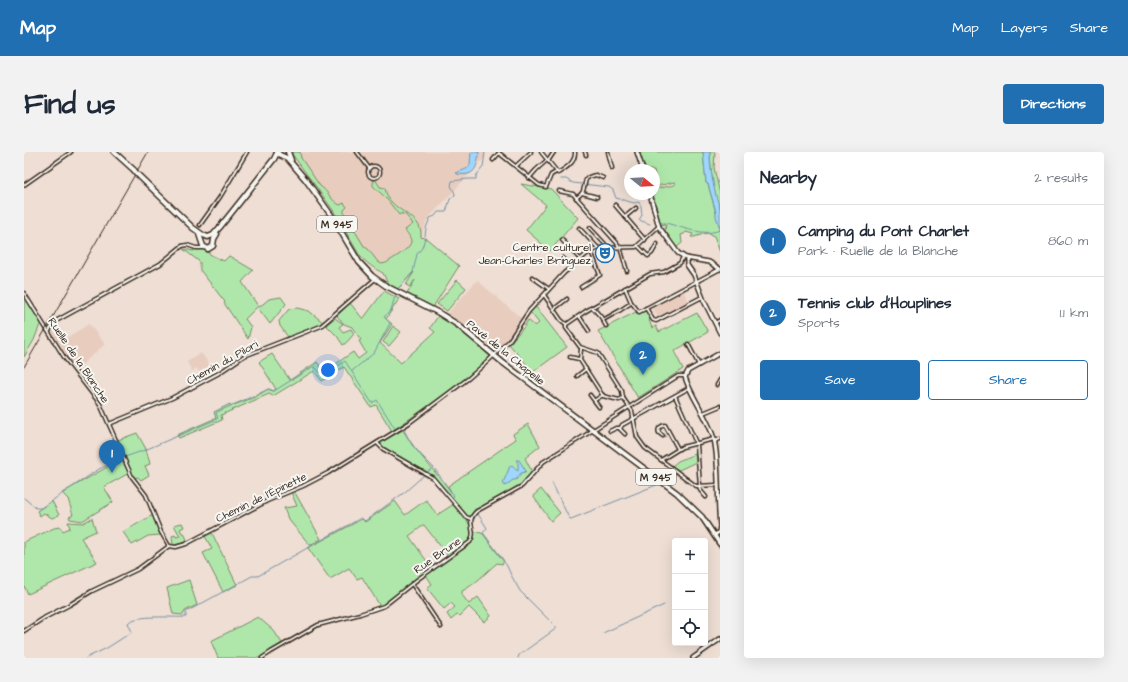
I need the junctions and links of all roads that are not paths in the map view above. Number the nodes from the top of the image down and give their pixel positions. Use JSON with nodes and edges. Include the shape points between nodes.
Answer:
{"nodes":[{"id":1,"x":71,"y":152,"type":"edge"},
{"id":2,"x":114,"y":152,"type":"edge"},
{"id":3,"x":247,"y":152,"type":"edge"},
{"id":4,"x":277,"y":152,"type":"edge"},
{"id":5,"x":288,"y":152,"type":"edge"},
{"id":6,"x":357,"y":152,"type":"edge"},
{"id":7,"x":500,"y":152,"type":"edge"},
{"id":8,"x":532,"y":152,"type":"edge"},
{"id":9,"x":541,"y":152,"type":"edge"},
{"id":10,"x":554,"y":152,"type":"edge"},
{"id":11,"x":575,"y":152,"type":"edge"},
{"id":12,"x":585,"y":152,"type":"edge"},
{"id":13,"x":608,"y":152,"type":"edge"},
{"id":14,"x":637,"y":152,"type":"edge"},
{"id":15,"x":586,"y":155,"type":"dead end"},
{"id":16,"x":282,"y":156,"type":"junction"},
{"id":17,"x":493,"y":160,"type":"dead end"},
{"id":18,"x":548,"y":161,"type":"junction"},
{"id":19,"x":641,"y":164,"type":"edge"},
{"id":20,"x":295,"y":166,"type":"junction"},
{"id":21,"x":516,"y":166,"type":"junction"},
{"id":22,"x":369,"y":168,"type":"junction"},
{"id":23,"x":612,"y":168,"type":"dead end"},
{"id":24,"x":557,"y":172,"type":"junction"},
{"id":25,"x":529,"y":178,"type":"junction"},
{"id":26,"x":603,"y":178,"type":"dead end"},
{"id":27,"x":24,"y":185,"type":"edge"},
{"id":28,"x":559,"y":190,"type":"dead end"},
{"id":29,"x":582,"y":193,"type":"junction"},
{"id":30,"x":597,"y":197,"type":"dead end"},
{"id":31,"x":576,"y":198,"type":"junction"},
{"id":32,"x":652,"y":200,"type":"edge"},
{"id":33,"x":615,"y":205,"type":"dead end"},
{"id":34,"x":636,"y":208,"type":"dead end"},
{"id":35,"x":625,"y":217,"type":"junction"},
{"id":36,"x":200,"y":224,"type":"dead end"},
{"id":37,"x":659,"y":226,"type":"junction"},
{"id":38,"x":194,"y":228,"type":"junction"},
{"id":39,"x":579,"y":228,"type":"dead end"},
{"id":40,"x":590,"y":228,"type":"dead end"},
{"id":41,"x":208,"y":237,"type":"junction"},
{"id":42,"x":562,"y":240,"type":"dead end"},
{"id":43,"x":645,"y":240,"type":"junction"},
{"id":44,"x":214,"y":241,"type":"junction"},
{"id":45,"x":203,"y":242,"type":"junction"},
{"id":46,"x":657,"y":244,"type":"dead end"},
{"id":47,"x":638,"y":246,"type":"junction"},
{"id":48,"x":192,"y":247,"type":"junction"},
{"id":49,"x":619,"y":247,"type":"junction"},
{"id":50,"x":207,"y":248,"type":"junction"},
{"id":51,"x":598,"y":248,"type":"junction"},
{"id":52,"x":605,"y":248,"type":"junction"},
{"id":53,"x":591,"y":251,"type":"junction"},
{"id":54,"x":683,"y":257,"type":"junction"},
{"id":55,"x":563,"y":258,"type":"dead end"},
{"id":56,"x":580,"y":259,"type":"junction"},
{"id":57,"x":572,"y":266,"type":"junction"},
{"id":58,"x":720,"y":269,"type":"edge"},
{"id":59,"x":627,"y":271,"type":"dead end"},
{"id":60,"x":532,"y":277,"type":"dead end"},
{"id":61,"x":375,"y":278,"type":"junction"},
{"id":62,"x":696,"y":282,"type":"junction"},
{"id":63,"x":581,"y":287,"type":"dead end"},
{"id":64,"x":625,"y":288,"type":"junction"},
{"id":65,"x":549,"y":289,"type":"junction"},
{"id":66,"x":24,"y":293,"type":"edge"},
{"id":67,"x":544,"y":294,"type":"junction"},
{"id":68,"x":703,"y":297,"type":"junction"},
{"id":69,"x":27,"y":298,"type":"junction"},
{"id":70,"x":568,"y":299,"type":"dead end"},
{"id":71,"x":24,"y":300,"type":"edge"},
{"id":72,"x":631,"y":302,"type":"junction"},
{"id":73,"x":592,"y":307,"type":"junction"},
{"id":74,"x":646,"y":308,"type":"junction"},
{"id":75,"x":554,"y":310,"type":"junction"},
{"id":76,"x":579,"y":316,"type":"junction"},
{"id":77,"x":603,"y":320,"type":"junction"},
{"id":78,"x":720,"y":320,"type":"edge"},
{"id":79,"x":715,"y":323,"type":"junction"},
{"id":80,"x":566,"y":324,"type":"junction"},
{"id":81,"x":606,"y":326,"type":"dead end"},
{"id":82,"x":49,"y":331,"type":"junction"},
{"id":83,"x":589,"y":331,"type":"dead end"},
{"id":84,"x":720,"y":333,"type":"edge"},
{"id":85,"x":688,"y":344,"type":"dead end"},
{"id":86,"x":581,"y":348,"type":"junction"},
{"id":87,"x":720,"y":353,"type":"edge"},
{"id":88,"x":494,"y":356,"type":"junction"},
{"id":89,"x":570,"y":357,"type":"dead end"},
{"id":90,"x":579,"y":359,"type":"junction"},
{"id":91,"x":699,"y":365,"type":"junction"},
{"id":92,"x":586,"y":369,"type":"junction"},
{"id":93,"x":577,"y":376,"type":"dead end"},
{"id":94,"x":685,"y":376,"type":"junction"},
{"id":95,"x":720,"y":380,"type":"edge"},
{"id":96,"x":717,"y":385,"type":"dead end"},
{"id":97,"x":690,"y":388,"type":"junction"},
{"id":98,"x":590,"y":395,"type":"dead end"},
{"id":99,"x":602,"y":395,"type":"junction"},
{"id":100,"x":675,"y":396,"type":"junction"},
{"id":101,"x":623,"y":398,"type":"junction"},
{"id":102,"x":595,"y":400,"type":"junction"},
{"id":103,"x":720,"y":406,"type":"edge"},
{"id":104,"x":598,"y":407,"type":"dead end"},
{"id":105,"x":630,"y":408,"type":"junction"},
{"id":106,"x":702,"y":413,"type":"junction"},
{"id":107,"x":634,"y":419,"type":"junction"},
{"id":108,"x":109,"y":424,"type":"junction"},
{"id":109,"x":620,"y":428,"type":"junction"},
{"id":110,"x":593,"y":430,"type":"junction"},
{"id":111,"x":610,"y":431,"type":"dead end"},
{"id":112,"x":626,"y":434,"type":"dead end"},
{"id":113,"x":663,"y":436,"type":"dead end"},
{"id":114,"x":720,"y":439,"type":"edge"},
{"id":115,"x":715,"y":440,"type":"junction"},
{"id":116,"x":377,"y":443,"type":"junction"},
{"id":117,"x":697,"y":443,"type":"junction"},
{"id":118,"x":678,"y":449,"type":"junction"},
{"id":119,"x":661,"y":460,"type":"junction"},
{"id":120,"x":719,"y":462,"type":"edge"},
{"id":121,"x":719,"y":485,"type":"edge"},
{"id":122,"x":699,"y":486,"type":"junction"},
{"id":123,"x":706,"y":497,"type":"dead end"},
{"id":124,"x":471,"y":520,"type":"junction"},
{"id":125,"x":720,"y":522,"type":"edge"},
{"id":126,"x":714,"y":534,"type":"junction"},
{"id":127,"x":720,"y":544,"type":"edge"},
{"id":128,"x":169,"y":546,"type":"junction"},
{"id":129,"x":412,"y":584,"type":"junction"},
{"id":130,"x":441,"y":627,"type":"dead end"},
{"id":131,"x":24,"y":631,"type":"edge"},
{"id":132,"x":720,"y":639,"type":"edge"},
{"id":133,"x":262,"y":658,"type":"edge"},
{"id":134,"x":693,"y":658,"type":"edge"}],
"edges":[{"from":1,"to":27,"type":"street"},
{"from":2,"to":38,"type":"main road"},
{"from":3,"to":36,"type":"street"},
{"from":4,"to":16,"type":"main road","name":"Pavé de la Chapelle"},
{"from":4,"to":41,"type":"main road","via":[[220,227]]},
{"from":5,"to":16,"type":"main road","name":"Pavé de la Chapelle"},
{"from":5,"to":20,"type":"main road","name":"Pavé de la Chapelle","number":"M 945"},
{"from":6,"to":22,"type":"street"},
{"from":7,"to":17,"type":"street"},
{"from":7,"to":21,"type":"street"},
{"from":8,"to":21,"type":"street"},
{"from":9,"to":18,"type":"street"},
{"from":10,"to":18,"type":"street"},
{"from":11,"to":24,"type":"street","via":[[573,161]]},
{"from":12,"to":15,"type":"street"},
{"from":13,"to":23,"type":"street"},
{"from":14,"to":19,"type":"street"},
{"from":16,"to":20,"type":"main road","name":"Pavé de la Chapelle","number":"M 945"},
{"from":16,"to":44,"type":"main road","via":[[276,160]]},
{"from":18,"to":24,"type":"street"},
{"from":18,"to":25,"type":"street"},
{"from":20,"to":61,"type":"main road","name":"Pavé de la Chapelle","number":"M 945","via":[[331,215],[360,262]]},
{"from":21,"to":25,"type":"street"},
{"from":22,"to":22,"type":"street","via":[[368,174],[371,177],[379,175],[377,166]]},
{"from":24,"to":25,"type":"street","via":[[551,175],[546,187]]},
{"from":26,"to":29,"type":"street","via":[[597,175],[586,179]]},
{"from":28,"to":31,"type":"street","via":[[571,193]]},
{"from":29,"to":30,"type":"street"},
{"from":29,"to":31,"type":"street"},
{"from":31,"to":49,"type":"street"},
{"from":32,"to":37,"type":"street"},
{"from":33,"to":35,"type":"street"},
{"from":34,"to":35,"type":"street"},
{"from":35,"to":43,"type":"street"},
{"from":37,"to":43,"type":"street"},
{"from":37,"to":54,"type":"street"},
{"from":38,"to":41,"type":"main road"},
{"from":38,"to":45,"type":"main road"},
{"from":39,"to":51,"type":"street"},
{"from":40,"to":52,"type":"street","via":[[605,244]]},
{"from":41,"to":44,"type":"main road"},
{"from":41,"to":45,"type":"main road"},
{"from":42,"to":56,"type":"street"},
{"from":43,"to":47,"type":"street"},
{"from":44,"to":50,"type":"main road","via":[[212,247]]},
{"from":45,"to":48,"type":"street"},
{"from":45,"to":50,"type":"main road"},
{"from":46,"to":47,"type":"street","via":[[648,256]]},
{"from":47,"to":49,"type":"street"},
{"from":48,"to":50,"type":"street"},
{"from":48,"to":82,"type":"street","via":[[182,246],[160,264],[54,322]]},
{"from":49,"to":52,"type":"street"},
{"from":49,"to":59,"type":"street"},
{"from":51,"to":52,"type":"street"},
{"from":51,"to":53,"type":"street","name":"Chemin de l'Épinette"},
{"from":53,"to":56,"type":"street","name":"Chemin de l'Épinette"},
{"from":53,"to":63,"type":"street","via":[[600,276]]},
{"from":54,"to":58,"type":"street","via":[[709,262]]},
{"from":54,"to":62,"type":"street"},
{"from":54,"to":64,"type":"street","via":[[680,262],[664,272],[651,273]]},
{"from":55,"to":57,"type":"street"},
{"from":56,"to":57,"type":"street","name":"Chemin de l'Épinette"},
{"from":57,"to":65,"type":"street","name":"Chemin de l'Épinette"},
{"from":58,"to":62,"type":"street"},
{"from":60,"to":65,"type":"street"},
{"from":61,"to":88,"type":"main road","name":"Pavé de la Chapelle","number":"M 945","via":[[450,320]]},
{"from":61,"to":108,"type":"street","name":"Chemin du Pilori","via":[[321,326],[244,356],[219,373],[172,398]]},
{"from":62,"to":68,"type":"street"},
{"from":62,"to":74,"type":"street"},
{"from":64,"to":72,"type":"street"},
{"from":64,"to":73,"type":"street"},
{"from":65,"to":67,"type":"street","name":"Chemin de l'Épinette"},
{"from":66,"to":69,"type":"street","name":"Ruelle de la Blanche"},
{"from":67,"to":75,"type":"street"},
{"from":67,"to":88,"type":"street","name":"Chemin de l'Épinette"},
{"from":68,"to":74,"type":"street","via":[[655,321]]},
{"from":68,"to":79,"type":"street"},
{"from":69,"to":71,"type":"street"},
{"from":69,"to":82,"type":"street","name":"Ruelle de la Blanche"},
{"from":70,"to":75,"type":"street"},
{"from":72,"to":74,"type":"street","via":[[638,312]]},
{"from":72,"to":77,"type":"street"},
{"from":73,"to":76,"type":"street"},
{"from":73,"to":77,"type":"street"},
{"from":75,"to":80,"type":"street"},
{"from":76,"to":80,"type":"street"},
{"from":76,"to":83,"type":"street"},
{"from":77,"to":81,"type":"street"},
{"from":78,"to":79,"type":"street"},
{"from":79,"to":84,"type":"street"},
{"from":80,"to":86,"type":"street","via":[[566,328]]},
{"from":82,"to":108,"type":"street","name":"Ruelle de la Blanche","via":[[64,357],[97,398]]},
{"from":85,"to":91,"type":"street"},
{"from":86,"to":90,"type":"street"},
{"from":86,"to":101,"type":"street","via":[[598,353],[622,391]]},
{"from":87,"to":91,"type":"street"},
{"from":88,"to":110,"type":"main road","name":"Pavé de la Chapelle","number":"M 945"},
{"from":88,"to":116,"type":"street","name":"Chemin de l'Épinette","via":[[399,430]]},
{"from":89,"to":90,"type":"street"},
{"from":90,"to":92,"type":"street"},
{"from":91,"to":94,"type":"street","via":[[688,371]]},
{"from":92,"to":93,"type":"street"},
{"from":92,"to":99,"type":"street"},
{"from":94,"to":97,"type":"street"},
{"from":94,"to":105,"type":"street","via":[[678,376]]},
{"from":95,"to":96,"type":"street"},
{"from":97,"to":100,"type":"street"},
{"from":97,"to":106,"type":"street"},
{"from":98,"to":102,"type":"street"},
{"from":99,"to":101,"type":"street","via":[[618,400]]},
{"from":99,"to":102,"type":"street"},
{"from":100,"to":107,"type":"street"},
{"from":100,"to":117,"type":"street"},
{"from":101,"to":105,"type":"street"},
{"from":102,"to":104,"type":"street"},
{"from":103,"to":106,"type":"street"},
{"from":105,"to":107,"type":"street"},
{"from":105,"to":110,"type":"street"},
{"from":106,"to":115,"type":"street"},
{"from":107,"to":109,"type":"street"},
{"from":107,"to":119,"type":"street","via":[[640,442]]},
{"from":108,"to":128,"type":"street","name":"Ruelle de la Blanche","via":[[134,481],[146,495]]},
{"from":109,"to":111,"type":"street"},
{"from":109,"to":112,"type":"street"},
{"from":110,"to":124,"type":"street","via":[[544,462],[525,483],[481,508]]},
{"from":110,"to":126,"type":"main road","name":"Pavé de la Chapelle","number":"M 945","via":[[682,497]]},
{"from":113,"to":118,"type":"street","via":[[658,430],[665,425]]},
{"from":114,"to":115,"type":"street"},
{"from":115,"to":117,"type":"street"},
{"from":115,"to":120,"type":"street"},
{"from":116,"to":124,"type":"street","via":[[432,477]]},
{"from":116,"to":128,"type":"street","name":"Chemin de l'Épinette","via":[[307,484],[267,501],[184,545]]},
{"from":117,"to":118,"type":"street"},
{"from":117,"to":122,"type":"street"},
{"from":118,"to":119,"type":"street"},
{"from":119,"to":122,"type":"street"},
{"from":120,"to":121,"type":"street"},
{"from":121,"to":122,"type":"street"},
{"from":121,"to":125,"type":"street"},
{"from":122,"to":123,"type":"street"},
{"from":124,"to":129,"type":"street","name":"Rue Brune","via":[[473,535],[470,542]]},
{"from":125,"to":126,"type":"street","via":[[720,530]]},
{"from":126,"to":127,"type":"main road","name":"Pavé de la Chapelle","number":"M 945"},
{"from":128,"to":131,"type":"street","name":"Chemin de l'Épinette","via":[[138,569],[92,591]]},
{"from":129,"to":130,"type":"street"},
{"from":129,"to":133,"type":"street","name":"Rue Brune","via":[[380,608],[318,625]]},
{"from":132,"to":134,"type":"street"}]}
